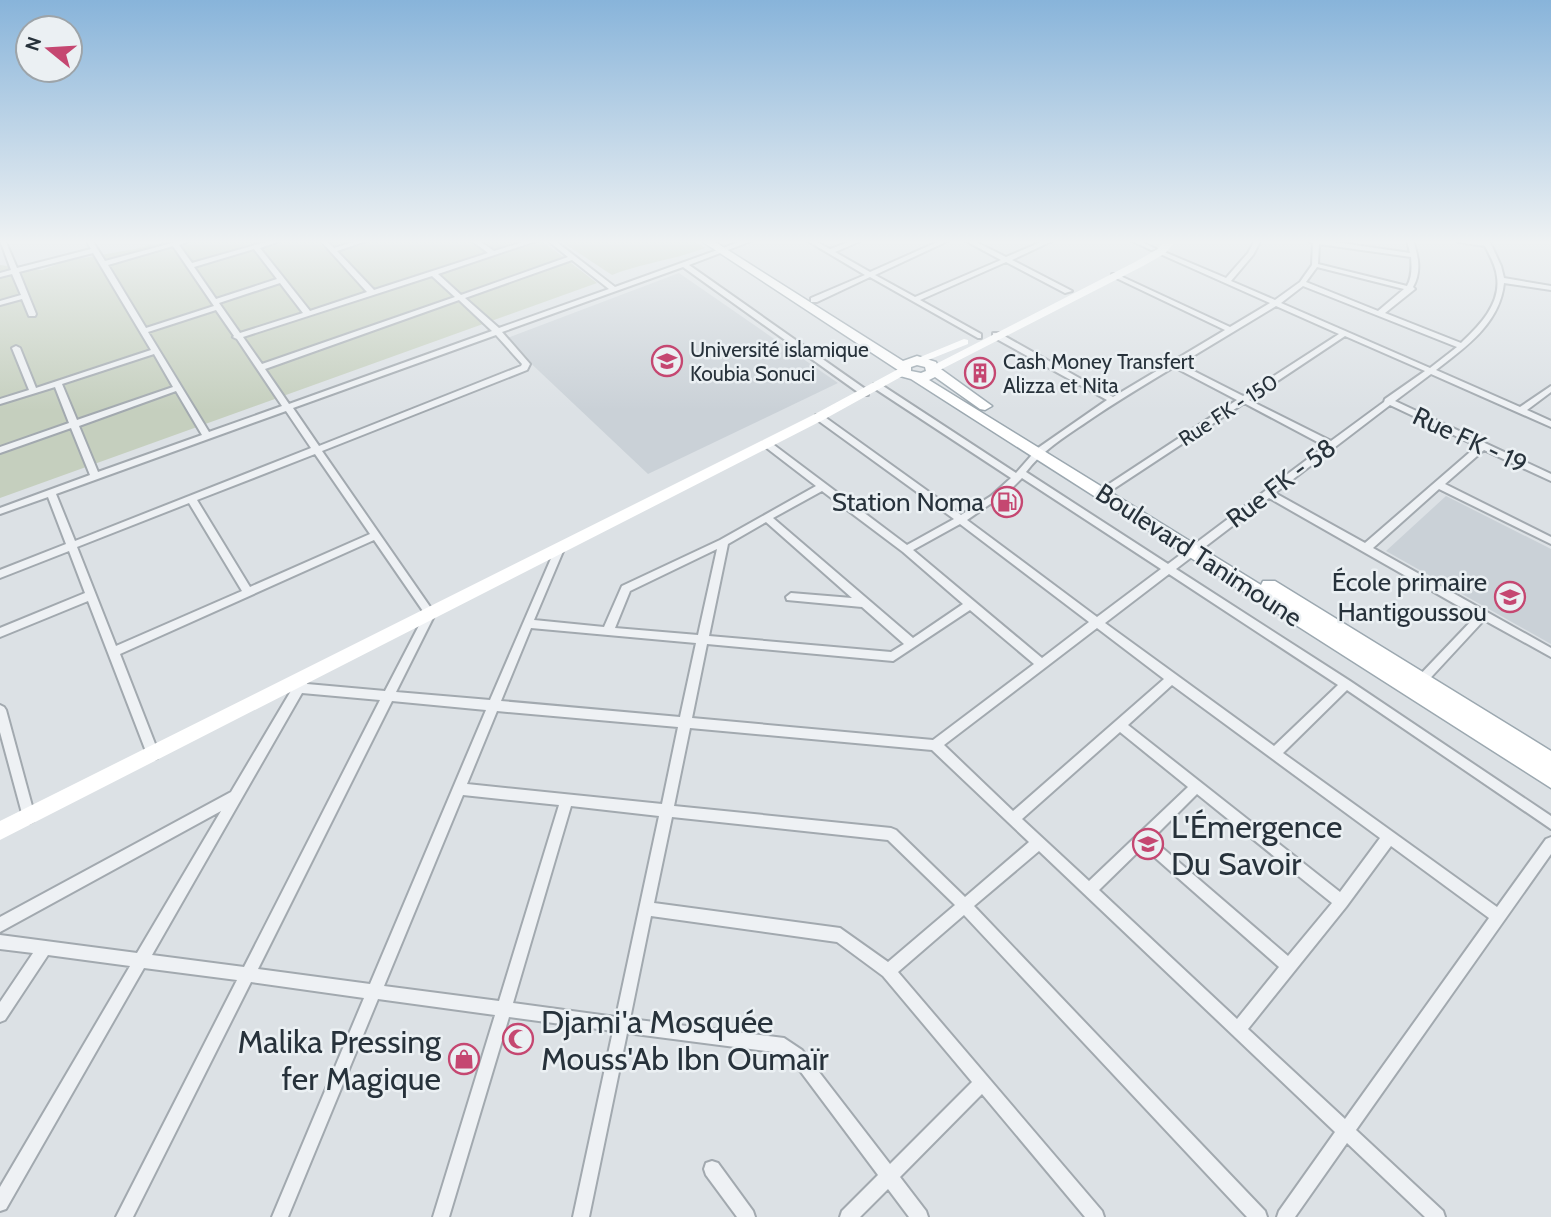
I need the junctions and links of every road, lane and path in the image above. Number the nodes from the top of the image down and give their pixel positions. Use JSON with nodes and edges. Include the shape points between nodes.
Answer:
{"nodes":[{"id":1,"x":25,"y":296,"type":"edge"},
{"id":2,"x":22,"y":297,"type":"edge"},
{"id":3,"x":124,"y":297,"type":"edge"},
{"id":4,"x":211,"y":297,"type":"edge"},
{"id":5,"x":237,"y":297,"type":"edge"},
{"id":6,"x":294,"y":297,"type":"edge"},
{"id":7,"x":360,"y":297,"type":"edge"},
{"id":8,"x":460,"y":297,"type":"joint"},
{"id":9,"x":592,"y":297,"type":"edge"},
{"id":10,"x":735,"y":297,"type":"edge"},
{"id":11,"x":801,"y":297,"type":"edge"},
{"id":12,"x":809,"y":297,"type":"edge"},
{"id":13,"x":821,"y":297,"type":"edge"},
{"id":14,"x":909,"y":297,"type":"edge"},
{"id":15,"x":922,"y":297,"type":"edge"},
{"id":16,"x":1056,"y":297,"type":"edge"},
{"id":17,"x":1071,"y":297,"type":"edge"},
{"id":18,"x":1160,"y":297,"type":"edge"},
{"id":19,"x":1262,"y":297,"type":"edge"},
{"id":20,"x":1284,"y":297,"type":"edge"},
{"id":21,"x":1338,"y":297,"type":"edge"},
{"id":22,"x":1400,"y":297,"type":"edge"},
{"id":23,"x":1496,"y":297,"type":"edge"},
{"id":24,"x":814,"y":300,"type":"junction"},
{"id":25,"x":915,"y":300,"type":"junction"},
{"id":26,"x":0,"y":303,"type":"edge"},
{"id":27,"x":1276,"y":303,"type":"junction"},
{"id":28,"x":216,"y":305,"type":"junction"},
{"id":29,"x":1380,"y":313,"type":"junction"},
{"id":30,"x":32,"y":314,"type":"dead end"},
{"id":31,"x":308,"y":314,"type":"junction"},
{"id":32,"x":1231,"y":330,"type":"junction"},
{"id":33,"x":144,"y":331,"type":"junction"},
{"id":34,"x":497,"y":331,"type":"junction"},
{"id":35,"x":1345,"y":333,"type":"junction"},
{"id":36,"x":996,"y":335,"type":"junction"},
{"id":37,"x":978,"y":336,"type":"junction"},
{"id":38,"x":237,"y":337,"type":"junction"},
{"id":39,"x":1461,"y":346,"type":"junction"},
{"id":40,"x":16,"y":348,"type":"dead end"},
{"id":41,"x":156,"y":351,"type":"junction"},
{"id":42,"x":1174,"y":364,"type":"junction"},
{"id":43,"x":259,"y":368,"type":"junction"},
{"id":44,"x":912,"y":369,"type":"junction"},
{"id":45,"x":934,"y":369,"type":"junction"},
{"id":46,"x":1429,"y":370,"type":"junction"},
{"id":47,"x":57,"y":383,"type":"junction"},
{"id":48,"x":877,"y":386,"type":"junction"},
{"id":49,"x":178,"y":388,"type":"junction"},
{"id":50,"x":1551,"y":388,"type":"edge"},
{"id":51,"x":33,"y":391,"type":"junction"},
{"id":52,"x":1113,"y":400,"type":"junction"},
{"id":53,"x":1244,"y":400,"type":"junction"},
{"id":54,"x":1388,"y":401,"type":"junction"},
{"id":55,"x":0,"y":402,"type":"edge"},
{"id":56,"x":286,"y":408,"type":"junction"},
{"id":57,"x":1521,"y":411,"type":"junction"},
{"id":58,"x":819,"y":417,"type":"junction"},
{"id":59,"x":74,"y":424,"type":"junction"},
{"id":60,"x":1551,"y":424,"type":"edge"},
{"id":61,"x":208,"y":436,"type":"junction"},
{"id":62,"x":767,"y":444,"type":"junction"},
{"id":63,"x":1331,"y":445,"type":"junction"},
{"id":64,"x":1483,"y":446,"type":"junction"},
{"id":65,"x":1042,"y":448,"type":"junction"},
{"id":66,"x":0,"y":450,"type":"edge"},
{"id":67,"x":315,"y":450,"type":"junction"},
{"id":68,"x":96,"y":476,"type":"junction"},
{"id":69,"x":1019,"y":476,"type":"junction"},
{"id":70,"x":1551,"y":478,"type":"edge"},
{"id":71,"x":1439,"y":485,"type":"junction"},
{"id":72,"x":823,"y":486,"type":"junction"},
{"id":73,"x":1112,"y":486,"type":"junction"},
{"id":74,"x":51,"y":492,"type":"junction"},
{"id":75,"x":1268,"y":493,"type":"junction"},
{"id":76,"x":191,"y":499,"type":"junction"},
{"id":77,"x":0,"y":511,"type":"edge"},
{"id":78,"x":767,"y":518,"type":"junction"},
{"id":79,"x":960,"y":519,"type":"junction"},
{"id":80,"x":375,"y":536,"type":"junction"},
{"id":81,"x":1551,"y":541,"type":"edge"},
{"id":82,"x":723,"y":542,"type":"junction"},
{"id":83,"x":72,"y":545,"type":"junction"},
{"id":84,"x":1197,"y":547,"type":"junction"},
{"id":85,"x":1366,"y":548,"type":"junction"},
{"id":86,"x":559,"y":549,"type":"junction"},
{"id":87,"x":906,"y":551,"type":"junction"},
{"id":88,"x":1168,"y":569,"type":"junction"},
{"id":89,"x":0,"y":574,"type":"edge"},
{"id":90,"x":248,"y":593,"type":"junction"},
{"id":91,"x":91,"y":595,"type":"junction"},
{"id":92,"x":791,"y":597,"type":"dead end"},
{"id":93,"x":866,"y":603,"type":"junction"},
{"id":94,"x":971,"y":604,"type":"junction"},
{"id":95,"x":430,"y":614,"type":"junction"},
{"id":96,"x":1483,"y":615,"type":"junction"},
{"id":97,"x":1097,"y":622,"type":"junction"},
{"id":98,"x":528,"y":624,"type":"junction"},
{"id":99,"x":608,"y":631,"type":"junction"},
{"id":100,"x":0,"y":634,"type":"edge"},
{"id":101,"x":703,"y":640,"type":"junction"},
{"id":102,"x":912,"y":644,"type":"junction"},
{"id":103,"x":113,"y":652,"type":"junction"},
{"id":104,"x":1551,"y":653,"type":"edge"},
{"id":105,"x":1042,"y":664,"type":"junction"},
{"id":106,"x":1172,"y":679,"type":"junction"},
{"id":107,"x":301,"y":682,"type":"junction"},
{"id":108,"x":1346,"y":684,"type":"junction"},
{"id":109,"x":1417,"y":685,"type":"junction"},
{"id":110,"x":387,"y":696,"type":"junction"},
{"id":111,"x":494,"y":706,"type":"junction"},
{"id":112,"x":0,"y":710,"type":"edge"},
{"id":113,"x":685,"y":723,"type":"junction"},
{"id":114,"x":1122,"y":726,"type":"junction"},
{"id":115,"x":935,"y":746,"type":"junction"},
{"id":116,"x":1275,"y":753,"type":"junction"},
{"id":117,"x":153,"y":754,"type":"junction"},
{"id":118,"x":1551,"y":762,"type":"edge"},
{"id":119,"x":1551,"y":779,"type":"edge"},
{"id":120,"x":1197,"y":786,"type":"junction"},
{"id":121,"x":459,"y":789,"type":"junction"},
{"id":122,"x":236,"y":796,"type":"junction"},
{"id":123,"x":567,"y":800,"type":"junction"},
{"id":124,"x":667,"y":810,"type":"junction"},
{"id":125,"x":29,"y":817,"type":"junction"},
{"id":126,"x":1013,"y":819,"type":"junction"},
{"id":127,"x":1551,"y":823,"type":"edge"},
{"id":128,"x":6,"y":828,"type":"edge"},
{"id":129,"x":1390,"y":836,"type":"junction"},
{"id":130,"x":1144,"y":840,"type":"junction"},
{"id":131,"x":0,"y":841,"type":"edge"},
{"id":132,"x":1038,"y":843,"type":"junction"},
{"id":133,"x":1551,"y":843,"type":"edge"},
{"id":134,"x":1089,"y":891,"type":"junction"},
{"id":135,"x":1341,"y":902,"type":"junction"},
{"id":136,"x":965,"y":906,"type":"junction"},
{"id":137,"x":646,"y":909,"type":"junction"},
{"id":138,"x":1499,"y":917,"type":"junction"},
{"id":139,"x":0,"y":925,"type":"edge"},
{"id":140,"x":0,"y":942,"type":"edge"},
{"id":141,"x":46,"y":947,"type":"junction"},
{"id":142,"x":141,"y":960,"type":"junction"},
{"id":143,"x":1289,"y":966,"type":"junction"},
{"id":144,"x":888,"y":971,"type":"junction"},
{"id":145,"x":246,"y":974,"type":"junction"},
{"id":146,"x":375,"y":990,"type":"junction"},
{"id":147,"x":503,"y":1011,"type":"junction"},
{"id":148,"x":0,"y":1015,"type":"edge"},
{"id":149,"x":621,"y":1026,"type":"junction"},
{"id":150,"x":1238,"y":1030,"type":"junction"},
{"id":151,"x":981,"y":1084,"type":"junction"},
{"id":152,"x":1346,"y":1132,"type":"junction"},
{"id":153,"x":712,"y":1169,"type":"dead end"},
{"id":154,"x":889,"y":1176,"type":"junction"},
{"id":155,"x":0,"y":1203,"type":"edge"},
{"id":156,"x":124,"y":1217,"type":"edge"},
{"id":157,"x":280,"y":1217,"type":"edge"},
{"id":158,"x":441,"y":1217,"type":"edge"},
{"id":159,"x":581,"y":1217,"type":"edge"},
{"id":160,"x":747,"y":1217,"type":"edge"},
{"id":161,"x":848,"y":1217,"type":"edge"},
{"id":162,"x":920,"y":1217,"type":"edge"},
{"id":163,"x":1096,"y":1217,"type":"edge"},
{"id":164,"x":1259,"y":1217,"type":"edge"},
{"id":165,"x":1285,"y":1217,"type":"edge"},
{"id":166,"x":1437,"y":1217,"type":"edge"}],
"edges":[{"from":1,"to":30,"type":"street"},
{"from":2,"to":26,"type":"street"},
{"from":3,"to":33,"type":"street"},
{"from":4,"to":28,"type":"street"},
{"from":5,"to":28,"type":"street"},
{"from":6,"to":31,"type":"street"},
{"from":7,"to":31,"type":"street"},
{"from":8,"to":34,"type":"street"},
{"from":8,"to":43,"type":"street"},
{"from":9,"to":34,"type":"street"},
{"from":10,"to":48,"type":"street"},
{"from":11,"to":44,"type":"main road","name":"Boulevard Tanimoune"},
{"from":12,"to":24,"type":"main road","name":"Boulevard Tanimoune"},
{"from":13,"to":24,"type":"street"},
{"from":14,"to":25,"type":"street"},
{"from":15,"to":25,"type":"street"},
{"from":16,"to":37,"type":"main road"},
{"from":17,"to":36,"type":"main road"},
{"from":18,"to":32,"type":"street"},
{"from":19,"to":27,"type":"street"},
{"from":20,"to":27,"type":"street"},
{"from":21,"to":29,"type":"street"},
{"from":22,"to":29,"type":"street"},
{"from":23,"to":39,"type":"street","name":"Rue FK - 58","via":[[1491,316]]},
{"from":24,"to":44,"type":"main road","name":"Boulevard Tanimoune"},
{"from":25,"to":37,"type":"street"},
{"from":27,"to":32,"type":"street"},
{"from":27,"to":35,"type":"street"},
{"from":28,"to":33,"type":"street"},
{"from":28,"to":38,"type":"street"},
{"from":29,"to":39,"type":"street"},
{"from":31,"to":38,"type":"street"},
{"from":32,"to":42,"type":"street"},
{"from":33,"to":41,"type":"street"},
{"from":34,"to":56,"type":"street"},
{"from":34,"to":67,"type":"street","via":[[524,368]]},
{"from":35,"to":46,"type":"street"},
{"from":35,"to":53,"type":"street","name":"Rue FK - 150"},
{"from":36,"to":45,"type":"main road"},
{"from":36,"to":52,"type":"street"},
{"from":37,"to":44,"type":"main road"},
{"from":38,"to":43,"type":"street"},
{"from":39,"to":46,"type":"street","name":"Rue FK - 58"},
{"from":40,"to":51,"type":"street"},
{"from":41,"to":47,"type":"street"},
{"from":41,"to":49,"type":"street"},
{"from":42,"to":52,"type":"street"},
{"from":42,"to":53,"type":"street"},
{"from":43,"to":56,"type":"street"},
{"from":44,"to":45,"type":"main road","via":[[927,377]]},
{"from":44,"to":48,"type":"main road"},
{"from":44,"to":65,"type":"main road","name":"Boulevard Tanimoune"},
{"from":45,"to":65,"type":"main road","name":"Boulevard Tanimoune"},
{"from":46,"to":54,"type":"street","name":"Rue FK - 58"},
{"from":46,"to":57,"type":"street"},
{"from":47,"to":51,"type":"street"},
{"from":47,"to":59,"type":"street"},
{"from":48,"to":58,"type":"main road"},
{"from":48,"to":69,"type":"street"},
{"from":49,"to":59,"type":"street"},
{"from":49,"to":61,"type":"street"},
{"from":50,"to":57,"type":"street"},
{"from":51,"to":55,"type":"street"},
{"from":52,"to":65,"type":"street"},
{"from":53,"to":63,"type":"street"},
{"from":53,"to":73,"type":"street","name":"Rue FK - 150"},
{"from":54,"to":63,"type":"street","name":"Rue FK - 58"},
{"from":54,"to":64,"type":"street","name":"Rue FK - 19"},
{"from":56,"to":61,"type":"street"},
{"from":56,"to":67,"type":"street"},
{"from":57,"to":60,"type":"street"},
{"from":58,"to":62,"type":"main road"},
{"from":58,"to":79,"type":"street"},
{"from":59,"to":66,"type":"street"},
{"from":59,"to":68,"type":"street"},
{"from":61,"to":68,"type":"street"},
{"from":62,"to":72,"type":"street"},
{"from":62,"to":86,"type":"main road"},
{"from":63,"to":75,"type":"street","name":"Rue FK - 58"},
{"from":64,"to":70,"type":"street","name":"Rue FK - 19"},
{"from":64,"to":71,"type":"street"},
{"from":65,"to":69,"type":"street"},
{"from":65,"to":73,"type":"main road","name":"Boulevard Tanimoune"},
{"from":65,"to":84,"type":"main road","name":"Boulevard Tanimoune"},
{"from":67,"to":76,"type":"street"},
{"from":67,"to":80,"type":"street"},
{"from":68,"to":74,"type":"street"},
{"from":69,"to":79,"type":"street"},
{"from":69,"to":88,"type":"street"},
{"from":71,"to":81,"type":"street"},
{"from":71,"to":85,"type":"street"},
{"from":72,"to":78,"type":"street"},
{"from":72,"to":87,"type":"street"},
{"from":73,"to":84,"type":"main road","name":"Boulevard Tanimoune"},
{"from":74,"to":77,"type":"street"},
{"from":74,"to":83,"type":"street"},
{"from":75,"to":84,"type":"street","name":"Rue FK - 58"},
{"from":75,"to":85,"type":"street"},
{"from":76,"to":83,"type":"street"},
{"from":76,"to":90,"type":"street"},
{"from":78,"to":82,"type":"street"},
{"from":78,"to":93,"type":"street"},
{"from":79,"to":87,"type":"street"},
{"from":79,"to":97,"type":"street"},
{"from":80,"to":90,"type":"street"},
{"from":80,"to":95,"type":"street"},
{"from":82,"to":99,"type":"street","via":[[626,590]]},
{"from":82,"to":101,"type":"street"},
{"from":83,"to":89,"type":"street"},
{"from":83,"to":91,"type":"street"},
{"from":84,"to":88,"type":"street","name":"Rue FK - 58"},
{"from":84,"to":109,"type":"main road","name":"Boulevard Tanimoune"},
{"from":85,"to":96,"type":"street"},
{"from":86,"to":95,"type":"main road"},
{"from":86,"to":98,"type":"street"},
{"from":87,"to":94,"type":"street"},
{"from":88,"to":97,"type":"street","name":"Rue FK - 58"},
{"from":88,"to":108,"type":"street"},
{"from":90,"to":103,"type":"street"},
{"from":91,"to":100,"type":"street"},
{"from":91,"to":103,"type":"street"},
{"from":92,"to":93,"type":"street"},
{"from":93,"to":102,"type":"street"},
{"from":94,"to":102,"type":"street"},
{"from":94,"to":105,"type":"street"},
{"from":95,"to":107,"type":"main road"},
{"from":95,"to":110,"type":"street"},
{"from":96,"to":104,"type":"street"},
{"from":96,"to":109,"type":"street"},
{"from":97,"to":105,"type":"street","name":"Rue FK - 58"},
{"from":97,"to":106,"type":"street"},
{"from":98,"to":99,"type":"street"},
{"from":98,"to":111,"type":"street"},
{"from":99,"to":101,"type":"street"},
{"from":101,"to":102,"type":"street","via":[[893,657]]},
{"from":101,"to":113,"type":"street"},
{"from":103,"to":117,"type":"street"},
{"from":105,"to":115,"type":"street","name":"Rue FK - 58"},
{"from":106,"to":114,"type":"street"},
{"from":106,"to":116,"type":"street"},
{"from":107,"to":110,"type":"street"},
{"from":107,"to":117,"type":"main road"},
{"from":107,"to":122,"type":"street"},
{"from":108,"to":116,"type":"street"},
{"from":108,"to":127,"type":"street"},
{"from":109,"to":118,"type":"main road","name":"Boulevard Tanimoune"},
{"from":109,"to":119,"type":"main road","name":"Boulevard Tanimoune"},
{"from":110,"to":111,"type":"street"},
{"from":110,"to":145,"type":"street"},
{"from":111,"to":113,"type":"street"},
{"from":111,"to":121,"type":"street"},
{"from":112,"to":125,"type":"street"},
{"from":113,"to":115,"type":"street"},
{"from":113,"to":124,"type":"street"},
{"from":114,"to":120,"type":"street"},
{"from":114,"to":126,"type":"street"},
{"from":115,"to":126,"type":"street"},
{"from":116,"to":129,"type":"street"},
{"from":117,"to":125,"type":"main road"},
{"from":120,"to":130,"type":"street"},
{"from":120,"to":135,"type":"street"},
{"from":121,"to":123,"type":"street"},
{"from":121,"to":146,"type":"street"},
{"from":122,"to":139,"type":"street"},
{"from":122,"to":142,"type":"street"},
{"from":123,"to":124,"type":"street"},
{"from":123,"to":147,"type":"street"},
{"from":124,"to":136,"type":"street","via":[[889,833]]},
{"from":124,"to":137,"type":"street"},
{"from":125,"to":128,"type":"main road"},
{"from":126,"to":132,"type":"street"},
{"from":128,"to":131,"type":"street"},
{"from":129,"to":135,"type":"street"},
{"from":129,"to":138,"type":"street"},
{"from":130,"to":134,"type":"street"},
{"from":130,"to":143,"type":"street"},
{"from":132,"to":134,"type":"street"},
{"from":132,"to":136,"type":"street"},
{"from":133,"to":138,"type":"street"},
{"from":134,"to":150,"type":"street"},
{"from":135,"to":143,"type":"street"},
{"from":136,"to":144,"type":"street"},
{"from":136,"to":164,"type":"street"},
{"from":137,"to":144,"type":"street","via":[[840,934]]},
{"from":137,"to":149,"type":"street"},
{"from":138,"to":152,"type":"street"},
{"from":140,"to":141,"type":"street"},
{"from":141,"to":142,"type":"street"},
{"from":141,"to":148,"type":"street"},
{"from":142,"to":145,"type":"street"},
{"from":142,"to":155,"type":"street"},
{"from":143,"to":150,"type":"street"},
{"from":144,"to":151,"type":"street"},
{"from":145,"to":146,"type":"street"},
{"from":145,"to":156,"type":"street"},
{"from":146,"to":147,"type":"street"},
{"from":146,"to":157,"type":"street"},
{"from":147,"to":149,"type":"street"},
{"from":147,"to":158,"type":"street"},
{"from":149,"to":154,"type":"street","via":[[790,1049]]},
{"from":149,"to":159,"type":"street"},
{"from":150,"to":152,"type":"street"},
{"from":151,"to":154,"type":"street"},
{"from":151,"to":163,"type":"street"},
{"from":152,"to":165,"type":"street"},
{"from":152,"to":166,"type":"street"},
{"from":153,"to":160,"type":"street"},
{"from":154,"to":161,"type":"street"},
{"from":154,"to":162,"type":"street"}]}
